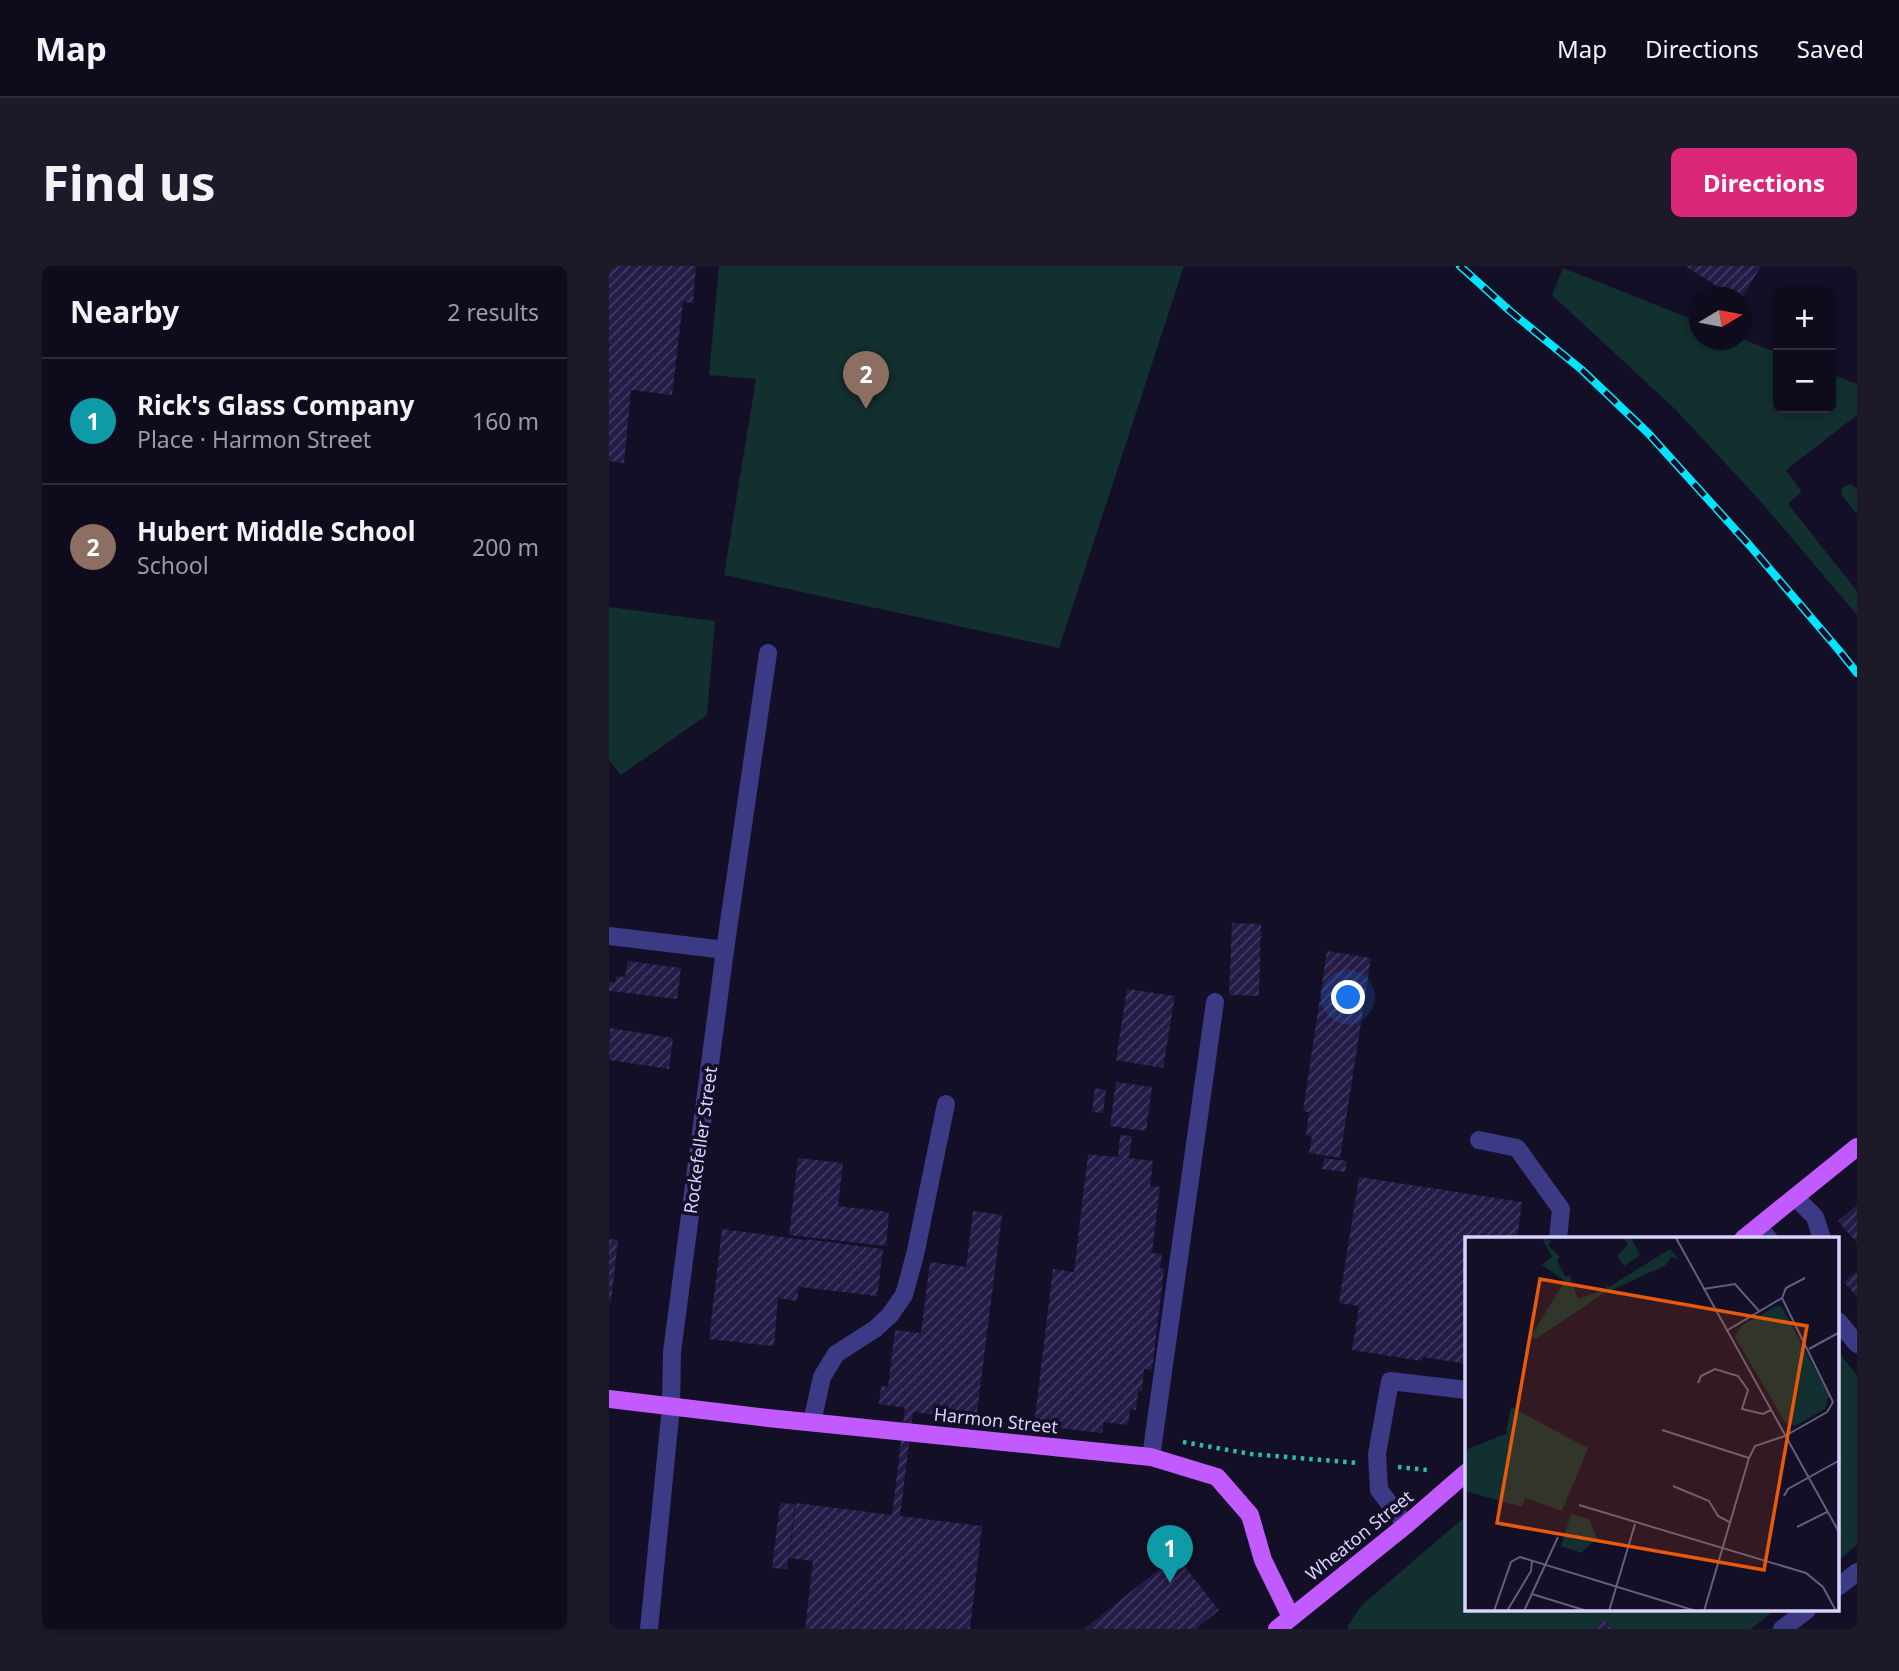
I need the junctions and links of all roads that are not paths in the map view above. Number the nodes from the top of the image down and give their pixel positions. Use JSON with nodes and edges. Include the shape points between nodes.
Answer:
{"nodes":[{"id":1,"x":768,"y":653,"type":"dead end"},
{"id":2,"x":609,"y":936,"type":"edge"},
{"id":3,"x":725,"y":950,"type":"junction"},
{"id":4,"x":1215,"y":1002,"type":"dead end"},
{"id":5,"x":946,"y":1104,"type":"dead end"},
{"id":6,"x":1479,"y":1140,"type":"dead end"},
{"id":7,"x":1857,"y":1147,"type":"edge"},
{"id":8,"x":1795,"y":1197,"type":"junction"},
{"id":9,"x":1763,"y":1233,"type":"edge"},
{"id":10,"x":1557,"y":1237,"type":"edge"},
{"id":11,"x":1821,"y":1237,"type":"edge"},
{"id":12,"x":1839,"y":1322,"type":"edge"},
{"id":13,"x":1857,"y":1344,"type":"edge"},
{"id":14,"x":1465,"y":1390,"type":"edge"},
{"id":15,"x":609,"y":1399,"type":"edge"},
{"id":16,"x":671,"y":1407,"type":"junction"},
{"id":17,"x":812,"y":1422,"type":"junction"},
{"id":18,"x":1151,"y":1457,"type":"junction"},
{"id":19,"x":1465,"y":1474,"type":"edge"},
{"id":20,"x":1406,"y":1525,"type":"junction"},
{"id":21,"x":1857,"y":1572,"type":"edge"},
{"id":22,"x":1839,"y":1586,"type":"edge"},
{"id":23,"x":1804,"y":1612,"type":"edge"},
{"id":24,"x":1296,"y":1623,"type":"edge"},
{"id":25,"x":649,"y":1629,"type":"edge"},
{"id":26,"x":1277,"y":1629,"type":"edge"},
{"id":27,"x":1782,"y":1629,"type":"edge"}],
"edges":[{"from":1,"to":3,"type":"street","name":"Rockefeller Street"},
{"from":2,"to":3,"type":"street"},
{"from":3,"to":16,"type":"street","name":"Rockefeller Street","via":[[672,1352]]},
{"from":4,"to":18,"type":"street"},
{"from":5,"to":17,"type":"street","via":[[904,1295],[875,1329],[836,1354],[823,1377]]},
{"from":6,"to":10,"type":"street","via":[[1517,1148],[1561,1209]]},
{"from":7,"to":8,"type":"main road"},
{"from":8,"to":9,"type":"main road"},
{"from":8,"to":11,"type":"street","via":[[1815,1217]]},
{"from":12,"to":13,"type":"street"},
{"from":14,"to":20,"type":"street","via":[[1390,1381],[1377,1454],[1379,1490]]},
{"from":15,"to":16,"type":"main road","name":"Harmon Street"},
{"from":16,"to":17,"type":"main road","name":"Harmon Street"},
{"from":16,"to":25,"type":"street","name":"Rockefeller Street"},
{"from":17,"to":18,"type":"main road","name":"Harmon Street"},
{"from":18,"to":24,"type":"main road","name":"Harmon Street","via":[[1217,1477],[1250,1515],[1263,1560]]},
{"from":19,"to":20,"type":"main road","name":"Wheaton Street"},
{"from":20,"to":24,"type":"main road","name":"Wheaton Street"},
{"from":21,"to":22,"type":"street"},
{"from":23,"to":27,"type":"street"},
{"from":24,"to":26,"type":"main road","name":"Wheaton Street"}]}
